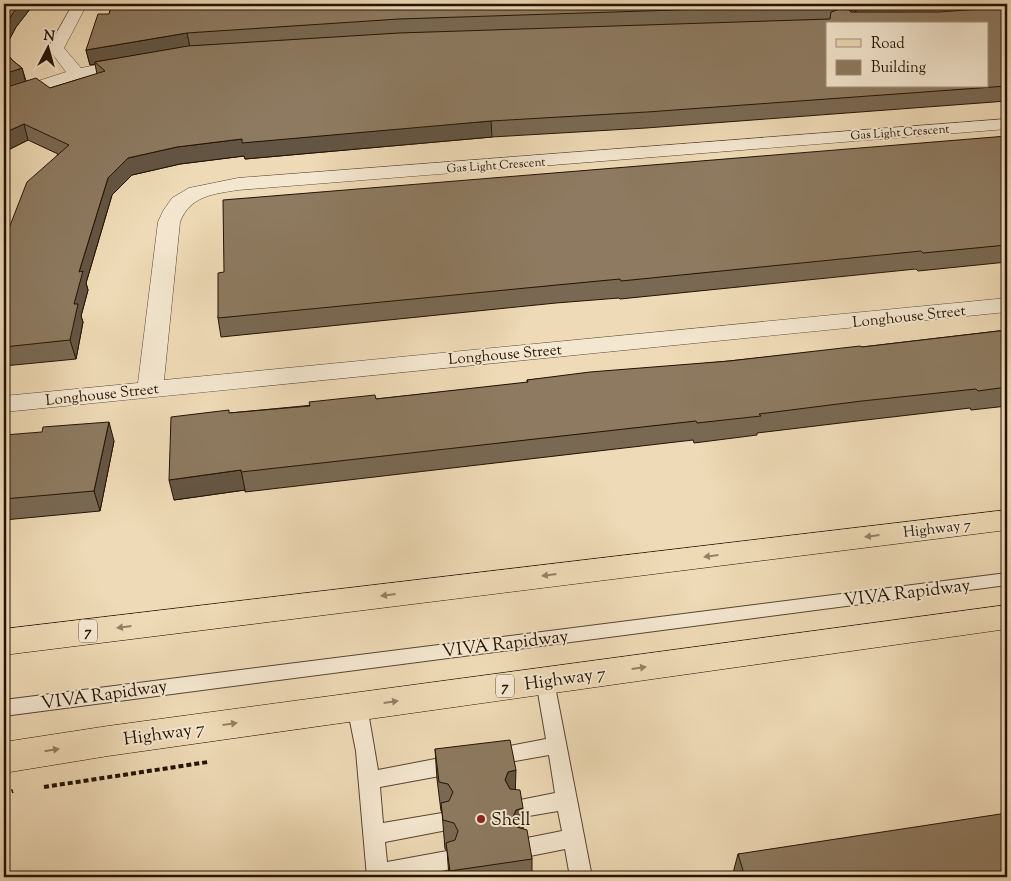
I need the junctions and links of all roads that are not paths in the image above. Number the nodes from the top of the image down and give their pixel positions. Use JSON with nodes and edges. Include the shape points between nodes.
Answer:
{"nodes":[{"id":1,"x":80,"y":4,"type":"edge"},
{"id":2,"x":146,"y":60,"type":"edge"},
{"id":3,"x":77,"y":74,"type":"junction"},
{"id":4,"x":4,"y":98,"type":"edge"},
{"id":5,"x":1007,"y":124,"type":"edge"},
{"id":6,"x":1007,"y":305,"type":"edge"},
{"id":7,"x":150,"y":389,"type":"junction"},
{"id":8,"x":4,"y":404,"type":"edge"},
{"id":9,"x":1007,"y":520,"type":"edge"},
{"id":10,"x":1007,"y":579,"type":"edge"},
{"id":11,"x":1007,"y":617,"type":"edge"},
{"id":12,"x":4,"y":642,"type":"edge"},
{"id":13,"x":544,"y":681,"type":"junction"},
{"id":14,"x":357,"y":706,"type":"junction"},
{"id":15,"x":4,"y":708,"type":"edge"},
{"id":16,"x":556,"y":745,"type":"junction"},
{"id":17,"x":4,"y":758,"type":"edge"},
{"id":18,"x":369,"y":780,"type":"junction"},
{"id":19,"x":566,"y":800,"type":"junction"},
{"id":20,"x":517,"y":809,"type":"edge"},
{"id":21,"x":442,"y":822,"type":"edge"},
{"id":22,"x":374,"y":834,"type":"junction"},
{"id":23,"x":574,"y":838,"type":"junction"},
{"id":24,"x":524,"y":847,"type":"edge"},
{"id":25,"x":446,"y":861,"type":"edge"},
{"id":26,"x":378,"y":876,"type":"edge"},
{"id":27,"x":581,"y":877,"type":"edge"}],
"edges":[{"from":1,"to":3,"type":"street","via":[[56,48]]},
{"from":2,"to":3,"type":"street"},
{"from":3,"to":4,"type":"street"},
{"from":5,"to":7,"type":"street","name":"Gas Light Crescent","via":[[206,189],[180,200],[172,210]]},
{"from":6,"to":7,"type":"street","name":"Longhouse Street"},
{"from":7,"to":8,"type":"street","name":"Longhouse Street"},
{"from":9,"to":12,"type":"main road","name":"Highway 7","number":"7","one_way":true},
{"from":10,"to":15,"type":"lane","name":"VIVA Rapidway"},
{"from":13,"to":11,"type":"main road","name":"Highway 7","number":"7","one_way":true},
{"from":14,"to":13,"type":"main road","name":"Highway 7","number":"7","one_way":true},
{"from":13,"to":16,"type":"lane"},
{"from":17,"to":14,"type":"main road","name":"Highway 7","number":"7","one_way":true},
{"from":14,"to":18,"type":"lane"},
{"from":16,"to":18,"type":"lane"},
{"from":16,"to":19,"type":"lane"},
{"from":18,"to":22,"type":"lane"},
{"from":19,"to":20,"type":"lane"},
{"from":19,"to":23,"type":"lane"},
{"from":21,"to":22,"type":"lane"},
{"from":22,"to":26,"type":"lane"},
{"from":23,"to":24,"type":"lane"},
{"from":23,"to":27,"type":"lane"},
{"from":25,"to":26,"type":"lane"}]}
